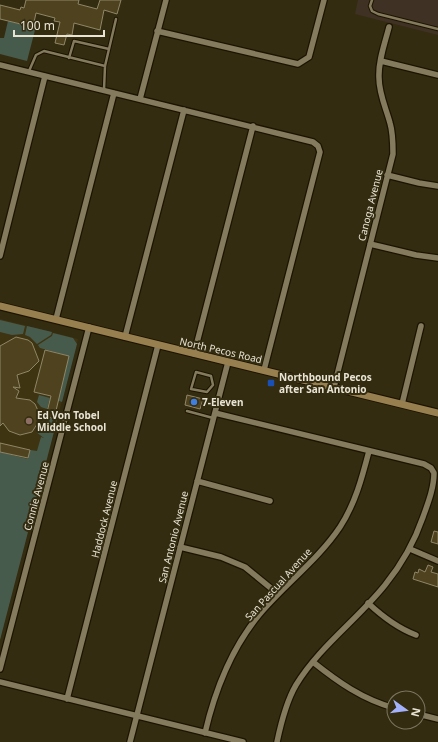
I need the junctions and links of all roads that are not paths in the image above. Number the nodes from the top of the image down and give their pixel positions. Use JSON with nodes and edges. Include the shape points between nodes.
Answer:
{"nodes":[{"id":1,"x":166,"y":0,"type":"edge"},
{"id":2,"x":324,"y":0,"type":"edge"},
{"id":3,"x":372,"y":0,"type":"edge"},
{"id":4,"x":116,"y":19,"type":"dead end"},
{"id":5,"x":389,"y":27,"type":"dead end"},
{"id":6,"x":438,"y":29,"type":"edge"},
{"id":7,"x":158,"y":31,"type":"junction"},
{"id":8,"x":109,"y":49,"type":"junction"},
{"id":9,"x":69,"y":58,"type":"junction"},
{"id":10,"x":381,"y":61,"type":"junction"},
{"id":11,"x":0,"y":65,"type":"edge"},
{"id":12,"x":105,"y":66,"type":"junction"},
{"id":13,"x":29,"y":72,"type":"junction"},
{"id":14,"x":438,"y":75,"type":"edge"},
{"id":15,"x":45,"y":76,"type":"junction"},
{"id":16,"x":104,"y":90,"type":"junction"},
{"id":17,"x":114,"y":93,"type":"junction"},
{"id":18,"x":140,"y":99,"type":"junction"},
{"id":19,"x":184,"y":110,"type":"junction"},
{"id":20,"x":253,"y":126,"type":"junction"},
{"id":21,"x":387,"y":175,"type":"junction"},
{"id":22,"x":438,"y":186,"type":"edge"},
{"id":23,"x":370,"y":244,"type":"junction"},
{"id":24,"x":0,"y":256,"type":"edge"},
{"id":25,"x":438,"y":258,"type":"edge"},
{"id":26,"x":0,"y":306,"type":"edge"},
{"id":27,"x":56,"y":319,"type":"junction"},
{"id":28,"x":421,"y":326,"type":"dead end"},
{"id":29,"x":89,"y":327,"type":"junction"},
{"id":30,"x":125,"y":337,"type":"junction"},
{"id":31,"x":158,"y":345,"type":"junction"},
{"id":32,"x":194,"y":354,"type":"junction"},
{"id":33,"x":228,"y":362,"type":"junction"},
{"id":34,"x":264,"y":370,"type":"junction"},
{"id":35,"x":213,"y":385,"type":"junction"},
{"id":36,"x":221,"y":387,"type":"junction"},
{"id":37,"x":334,"y":387,"type":"junction"},
{"id":38,"x":402,"y":404,"type":"junction"},
{"id":39,"x":187,"y":411,"type":"dead end"},
{"id":40,"x":438,"y":413,"type":"edge"},
{"id":41,"x":214,"y":416,"type":"junction"},
{"id":42,"x":369,"y":451,"type":"junction"},
{"id":43,"x":197,"y":482,"type":"junction"},
{"id":44,"x":270,"y":500,"type":"dead end"},
{"id":45,"x":180,"y":547,"type":"junction"},
{"id":46,"x":410,"y":549,"type":"junction"},
{"id":47,"x":438,"y":561,"type":"edge"},
{"id":48,"x":278,"y":594,"type":"junction"},
{"id":49,"x":368,"y":603,"type":"junction"},
{"id":50,"x":416,"y":635,"type":"dead end"},
{"id":51,"x":313,"y":662,"type":"junction"},
{"id":52,"x":0,"y":669,"type":"edge"},
{"id":53,"x":0,"y":682,"type":"edge"},
{"id":54,"x":67,"y":698,"type":"junction"},
{"id":55,"x":386,"y":705,"type":"edge"},
{"id":56,"x":138,"y":716,"type":"junction"},
{"id":57,"x":426,"y":716,"type":"edge"},
{"id":58,"x":438,"y":718,"type":"edge"},
{"id":59,"x":205,"y":733,"type":"junction"},
{"id":60,"x":130,"y":742,"type":"edge"},
{"id":61,"x":243,"y":742,"type":"edge"},
{"id":62,"x":277,"y":742,"type":"edge"}],
"edges":[{"from":1,"to":7,"type":"street"},
{"from":2,"to":7,"type":"street","via":[[309,57],[298,64]]},
{"from":3,"to":6,"type":"lane","via":[[372,12]]},
{"from":4,"to":8,"type":"lane"},
{"from":5,"to":10,"type":"street","name":"Canoga Avenue"},
{"from":7,"to":18,"type":"street"},
{"from":8,"to":9,"type":"lane","via":[[74,41]]},
{"from":8,"to":12,"type":"lane"},
{"from":9,"to":12,"type":"lane"},
{"from":9,"to":13,"type":"lane","via":[[41,52],[34,58]]},
{"from":10,"to":14,"type":"street"},
{"from":10,"to":21,"type":"street","name":"Canoga Avenue","via":[[381,97],[391,124],[393,138],[393,154]]},
{"from":11,"to":13,"type":"street"},
{"from":12,"to":16,"type":"lane"},
{"from":13,"to":15,"type":"street"},
{"from":15,"to":16,"type":"street"},
{"from":15,"to":24,"type":"street"},
{"from":16,"to":17,"type":"street"},
{"from":17,"to":18,"type":"street"},
{"from":17,"to":27,"type":"street"},
{"from":18,"to":19,"type":"street"},
{"from":19,"to":20,"type":"street"},
{"from":19,"to":30,"type":"street"},
{"from":20,"to":32,"type":"street"},
{"from":20,"to":34,"type":"street","via":[[313,142],[320,152]]},
{"from":21,"to":22,"type":"street"},
{"from":21,"to":23,"type":"street","name":"Canoga Avenue"},
{"from":23,"to":25,"type":"street","via":[[416,256]]},
{"from":23,"to":37,"type":"street","name":"Canoga Avenue"},
{"from":26,"to":27,"type":"main road","name":"North Pecos Road"},
{"from":27,"to":29,"type":"main road","name":"North Pecos Road"},
{"from":28,"to":38,"type":"street"},
{"from":29,"to":30,"type":"main road","name":"North Pecos Road"},
{"from":29,"to":52,"type":"street","name":"Connie Avenue"},
{"from":30,"to":31,"type":"main road","name":"North Pecos Road"},
{"from":31,"to":32,"type":"main road","name":"North Pecos Road"},
{"from":31,"to":54,"type":"street","name":"Haddock Avenue"},
{"from":32,"to":33,"type":"main road","name":"North Pecos Road"},
{"from":33,"to":34,"type":"main road","name":"North Pecos Road"},
{"from":33,"to":36,"type":"street","name":"San Antonio Avenue"},
{"from":34,"to":37,"type":"main road","name":"North Pecos Road"},
{"from":35,"to":35,"type":"lane","via":[[211,376],[196,372],[192,389],[207,392]]},
{"from":35,"to":36,"type":"lane"},
{"from":36,"to":41,"type":"street","name":"San Antonio Avenue"},
{"from":37,"to":38,"type":"main road","name":"North Pecos Road"},
{"from":38,"to":40,"type":"main road","name":"North Pecos Road"},
{"from":39,"to":41,"type":"lane"},
{"from":41,"to":42,"type":"street"},
{"from":41,"to":43,"type":"street","name":"San Antonio Avenue"},
{"from":42,"to":46,"type":"street","via":[[424,464],[432,470],[434,479],[428,505]]},
{"from":42,"to":48,"type":"street","name":"San Pascual Avenue","via":[[356,496],[340,527],[329,542]]},
{"from":43,"to":44,"type":"street"},
{"from":43,"to":45,"type":"street","name":"San Antonio Avenue"},
{"from":45,"to":48,"type":"street","via":[[221,557],[245,567]]},
{"from":45,"to":56,"type":"street","name":"San Antonio Avenue"},
{"from":46,"to":47,"type":"street"},
{"from":46,"to":49,"type":"street","via":[[384,586]]},
{"from":48,"to":59,"type":"street","name":"San Pascual Avenue","via":[[259,615],[236,648],[224,671]]},
{"from":49,"to":50,"type":"street","via":[[387,620]]},
{"from":49,"to":51,"type":"street"},
{"from":51,"to":55,"type":"street","via":[[342,686]]},
{"from":51,"to":62,"type":"street","via":[[296,686],[283,715]]},
{"from":53,"to":54,"type":"street"},
{"from":54,"to":56,"type":"street"},
{"from":56,"to":59,"type":"street"},
{"from":56,"to":60,"type":"street","name":"San Antonio Avenue"},
{"from":57,"to":58,"type":"street"},
{"from":59,"to":61,"type":"street"}]}
